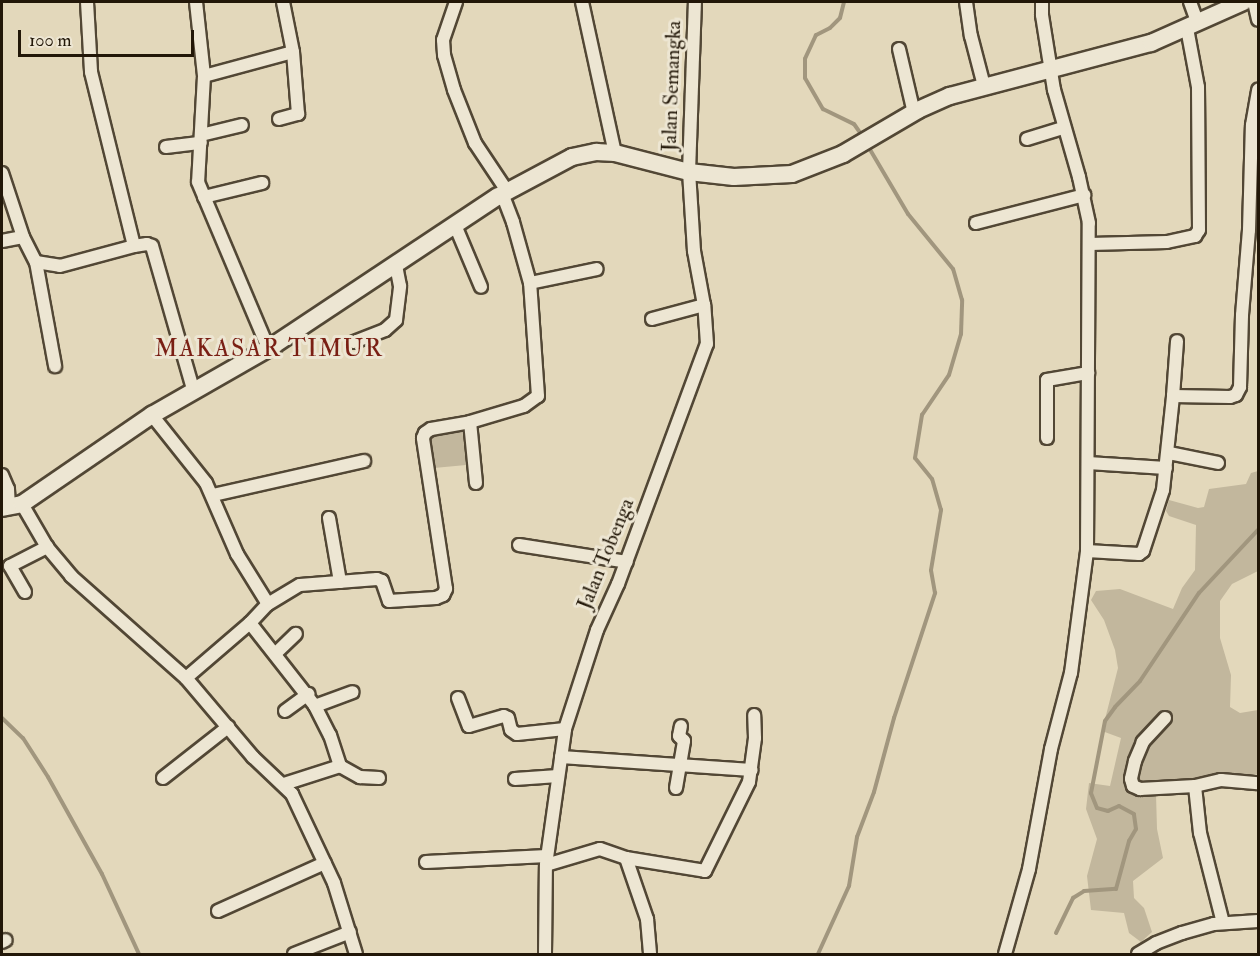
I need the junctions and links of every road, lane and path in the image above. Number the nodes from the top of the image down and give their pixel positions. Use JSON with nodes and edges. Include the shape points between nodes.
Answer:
{"nodes":[{"id":1,"x":87,"y":2,"type":"edge"},
{"id":2,"x":195,"y":2,"type":"edge"},
{"id":3,"x":283,"y":2,"type":"edge"},
{"id":4,"x":456,"y":2,"type":"edge"},
{"id":5,"x":582,"y":2,"type":"edge"},
{"id":6,"x":695,"y":2,"type":"edge"},
{"id":7,"x":966,"y":2,"type":"edge"},
{"id":8,"x":1042,"y":2,"type":"edge"},
{"id":9,"x":1190,"y":2,"type":"edge"},
{"id":10,"x":1243,"y":2,"type":"edge"},
{"id":11,"x":1254,"y":2,"type":"edge"},
{"id":12,"x":1258,"y":20,"type":"edge"},
{"id":13,"x":1192,"y":26,"type":"junction"},
{"id":14,"x":899,"y":49,"type":"dead end"},
{"id":15,"x":293,"y":52,"type":"junction"},
{"id":16,"x":1051,"y":69,"type":"junction"},
{"id":17,"x":204,"y":76,"type":"junction"},
{"id":18,"x":984,"y":86,"type":"junction"},
{"id":19,"x":1258,"y":90,"type":"edge"},
{"id":20,"x":914,"y":113,"type":"junction"},
{"id":21,"x":279,"y":118,"type":"dead end"},
{"id":22,"x":242,"y":125,"type":"dead end"},
{"id":23,"x":1064,"y":128,"type":"junction"},
{"id":24,"x":201,"y":139,"type":"junction"},
{"id":25,"x":1027,"y":139,"type":"dead end"},
{"id":26,"x":166,"y":147,"type":"dead end"},
{"id":27,"x":615,"y":153,"type":"junction"},
{"id":28,"x":689,"y":172,"type":"junction"},
{"id":29,"x":2,"y":173,"type":"edge"},
{"id":30,"x":262,"y":183,"type":"dead end"},
{"id":31,"x":505,"y":193,"type":"junction"},
{"id":32,"x":1084,"y":195,"type":"junction"},
{"id":33,"x":5,"y":196,"type":"edge"},
{"id":34,"x":204,"y":197,"type":"junction"},
{"id":35,"x":976,"y":223,"type":"dead end"},
{"id":36,"x":455,"y":225,"type":"junction"},
{"id":37,"x":23,"y":237,"type":"junction"},
{"id":38,"x":2,"y":242,"type":"edge"},
{"id":39,"x":1089,"y":244,"type":"junction"},
{"id":40,"x":134,"y":246,"type":"junction"},
{"id":41,"x":36,"y":262,"type":"junction"},
{"id":42,"x":396,"y":265,"type":"junction"},
{"id":43,"x":597,"y":269,"type":"dead end"},
{"id":44,"x":530,"y":283,"type":"junction"},
{"id":45,"x":481,"y":287,"type":"dead end"},
{"id":46,"x":704,"y":305,"type":"junction"},
{"id":47,"x":652,"y":319,"type":"dead end"},
{"id":48,"x":1177,"y":341,"type":"dead end"},
{"id":49,"x":354,"y":342,"type":"dead end"},
{"id":50,"x":268,"y":348,"type":"junction"},
{"id":51,"x":55,"y":366,"type":"dead end"},
{"id":52,"x":1088,"y":373,"type":"junction"},
{"id":53,"x":194,"y":392,"type":"junction"},
{"id":54,"x":1173,"y":396,"type":"junction"},
{"id":55,"x":152,"y":415,"type":"junction"},
{"id":56,"x":470,"y":422,"type":"junction"},
{"id":57,"x":1047,"y":438,"type":"dead end"},
{"id":58,"x":1169,"y":453,"type":"junction"},
{"id":59,"x":364,"y":460,"type":"dead end"},
{"id":60,"x":1088,"y":463,"type":"junction"},
{"id":61,"x":1218,"y":463,"type":"dead end"},
{"id":62,"x":1166,"y":468,"type":"junction"},
{"id":63,"x":2,"y":475,"type":"edge"},
{"id":64,"x":476,"y":483,"type":"dead end"},
{"id":65,"x":213,"y":495,"type":"junction"},
{"id":66,"x":11,"y":506,"type":"edge"},
{"id":67,"x":329,"y":518,"type":"dead end"},
{"id":68,"x":519,"y":545,"type":"dead end"},
{"id":69,"x":47,"y":547,"type":"junction"},
{"id":70,"x":1087,"y":551,"type":"junction"},
{"id":71,"x":627,"y":562,"type":"junction"},
{"id":72,"x":340,"y":582,"type":"junction"},
{"id":73,"x":25,"y":592,"type":"dead end"},
{"id":74,"x":268,"y":604,"type":"junction"},
{"id":75,"x":250,"y":623,"type":"junction"},
{"id":76,"x":296,"y":634,"type":"dead end"},
{"id":77,"x":275,"y":654,"type":"junction"},
{"id":78,"x":186,"y":678,"type":"junction"},
{"id":79,"x":353,"y":692,"type":"dead end"},
{"id":80,"x":308,"y":694,"type":"junction"},
{"id":81,"x":458,"y":698,"type":"dead end"},
{"id":82,"x":315,"y":706,"type":"junction"},
{"id":83,"x":285,"y":711,"type":"dead end"},
{"id":84,"x":754,"y":715,"type":"dead end"},
{"id":85,"x":1165,"y":718,"type":"dead end"},
{"id":86,"x":681,"y":726,"type":"dead end"},
{"id":87,"x":228,"y":727,"type":"junction"},
{"id":88,"x":565,"y":729,"type":"junction"},
{"id":89,"x":561,"y":757,"type":"junction"},
{"id":90,"x":682,"y":765,"type":"junction"},
{"id":91,"x":340,"y":766,"type":"junction"},
{"id":92,"x":752,"y":770,"type":"junction"},
{"id":93,"x":558,"y":776,"type":"junction"},
{"id":94,"x":163,"y":778,"type":"dead end"},
{"id":95,"x":379,"y":778,"type":"dead end"},
{"id":96,"x":515,"y":779,"type":"dead end"},
{"id":97,"x":1258,"y":783,"type":"edge"},
{"id":98,"x":284,"y":784,"type":"junction"},
{"id":99,"x":1195,"y":786,"type":"junction"},
{"id":100,"x":676,"y":788,"type":"dead end"},
{"id":101,"x":626,"y":858,"type":"junction"},
{"id":102,"x":546,"y":860,"type":"junction"},
{"id":103,"x":426,"y":862,"type":"dead end"},
{"id":104,"x":325,"y":863,"type":"junction"},
{"id":105,"x":218,"y":911,"type":"dead end"},
{"id":106,"x":1258,"y":921,"type":"edge"},
{"id":107,"x":1223,"y":923,"type":"junction"},
{"id":108,"x":350,"y":932,"type":"junction"},
{"id":109,"x":294,"y":954,"type":"edge"},
{"id":110,"x":356,"y":954,"type":"edge"},
{"id":111,"x":545,"y":954,"type":"edge"},
{"id":112,"x":651,"y":954,"type":"edge"},
{"id":113,"x":1005,"y":954,"type":"edge"},
{"id":114,"x":1140,"y":954,"type":"edge"}],
"edges":[{"from":1,"to":40,"type":"street","via":[[91,72]]},
{"from":2,"to":17,"type":"street"},
{"from":3,"to":15,"type":"street"},
{"from":4,"to":31,"type":"street","via":[[443,40],[444,55],[475,143]]},
{"from":5,"to":27,"type":"street"},
{"from":6,"to":28,"type":"street","name":"Jalan Semangka"},
{"from":7,"to":18,"type":"street"},
{"from":8,"to":16,"type":"street"},
{"from":9,"to":13,"type":"street"},
{"from":10,"to":13,"type":"street"},
{"from":11,"to":12,"type":"street"},
{"from":13,"to":16,"type":"street","via":[[1151,44]]},
{"from":13,"to":39,"type":"street","via":[[1198,87],[1199,230],[1195,236],[1167,242]]},
{"from":14,"to":20,"type":"street"},
{"from":15,"to":17,"type":"street"},
{"from":15,"to":21,"type":"street","via":[[298,114]]},
{"from":16,"to":18,"type":"street"},
{"from":16,"to":23,"type":"street"},
{"from":17,"to":24,"type":"street"},
{"from":18,"to":20,"type":"street"},
{"from":19,"to":54,"type":"street","via":[[1252,125],[1240,387],[1230,397]]},
{"from":20,"to":28,"type":"street","via":[[843,154],[792,174],[734,177]]},
{"from":22,"to":24,"type":"street"},
{"from":23,"to":25,"type":"street"},
{"from":23,"to":32,"type":"street"},
{"from":24,"to":26,"type":"street"},
{"from":24,"to":34,"type":"street","via":[[198,182]]},
{"from":27,"to":28,"type":"street"},
{"from":27,"to":31,"type":"street","via":[[572,157]]},
{"from":28,"to":46,"type":"street","name":"Jalan Tobenga","via":[[694,251]]},
{"from":29,"to":33,"type":"street"},
{"from":30,"to":34,"type":"street"},
{"from":31,"to":36,"type":"street"},
{"from":31,"to":44,"type":"street"},
{"from":32,"to":35,"type":"street"},
{"from":32,"to":39,"type":"street"},
{"from":33,"to":37,"type":"street"},
{"from":34,"to":50,"type":"street"},
{"from":36,"to":42,"type":"street"},
{"from":36,"to":45,"type":"street"},
{"from":37,"to":38,"type":"street"},
{"from":37,"to":41,"type":"street"},
{"from":39,"to":52,"type":"street"},
{"from":40,"to":41,"type":"street","via":[[60,266]]},
{"from":40,"to":53,"type":"street","via":[[147,244],[155,251]]},
{"from":41,"to":51,"type":"street"},
{"from":42,"to":49,"type":"street","via":[[400,286],[396,320],[385,330]]},
{"from":42,"to":50,"type":"street"},
{"from":43,"to":44,"type":"street"},
{"from":44,"to":56,"type":"street","via":[[538,396],[524,406]]},
{"from":46,"to":47,"type":"street"},
{"from":46,"to":71,"type":"street","name":"Jalan Tobenga","via":[[703,359]]},
{"from":48,"to":54,"type":"street"},
{"from":50,"to":53,"type":"street"},
{"from":52,"to":57,"type":"street","via":[[1047,380]]},
{"from":52,"to":60,"type":"street"},
{"from":53,"to":55,"type":"street"},
{"from":54,"to":58,"type":"street"},
{"from":55,"to":65,"type":"street","via":[[201,474]]},
{"from":55,"to":66,"type":"street"},
{"from":56,"to":64,"type":"street"},
{"from":56,"to":72,"type":"street","via":[[431,429],[423,438],[446,589],[443,595],[391,602],[380,580]]},
{"from":58,"to":61,"type":"street"},
{"from":58,"to":62,"type":"street"},
{"from":59,"to":65,"type":"street"},
{"from":60,"to":62,"type":"street"},
{"from":60,"to":70,"type":"street"},
{"from":62,"to":70,"type":"street","via":[[1155,520],[1141,553]]},
{"from":63,"to":66,"type":"street"},
{"from":65,"to":74,"type":"street","via":[[237,554]]},
{"from":66,"to":69,"type":"street"},
{"from":67,"to":72,"type":"street"},
{"from":68,"to":71,"type":"street"},
{"from":69,"to":73,"type":"street","via":[[10,566]]},
{"from":69,"to":78,"type":"street","via":[[93,598]]},
{"from":70,"to":113,"type":"street","via":[[1071,673],[1029,869]]},
{"from":71,"to":88,"type":"street","name":"Jalan Tobenga","via":[[597,630]]},
{"from":72,"to":74,"type":"street","via":[[300,585]]},
{"from":74,"to":75,"type":"street"},
{"from":75,"to":77,"type":"street"},
{"from":75,"to":78,"type":"street"},
{"from":76,"to":77,"type":"street"},
{"from":77,"to":80,"type":"street"},
{"from":78,"to":87,"type":"street"},
{"from":79,"to":82,"type":"street"},
{"from":80,"to":82,"type":"street"},
{"from":80,"to":83,"type":"street"},
{"from":81,"to":88,"type":"street","via":[[469,726],[504,716],[517,734]]},
{"from":82,"to":91,"type":"street"},
{"from":84,"to":92,"type":"street"},
{"from":85,"to":99,"type":"street","via":[[1143,742],[1135,761],[1132,786]]},
{"from":86,"to":90,"type":"street"},
{"from":87,"to":94,"type":"street"},
{"from":87,"to":98,"type":"street","via":[[253,757]]},
{"from":88,"to":89,"type":"street","name":"Jalan Tobenga"},
{"from":89,"to":90,"type":"street"},
{"from":89,"to":93,"type":"street","name":"Jalan Tobenga"},
{"from":90,"to":92,"type":"street"},
{"from":90,"to":100,"type":"street"},
{"from":91,"to":95,"type":"street","via":[[360,777]]},
{"from":91,"to":98,"type":"street"},
{"from":92,"to":101,"type":"street","via":[[705,871]]},
{"from":93,"to":96,"type":"street"},
{"from":93,"to":102,"type":"street","name":"Jalan Tobenga"},
{"from":97,"to":99,"type":"street","via":[[1221,780]]},
{"from":98,"to":104,"type":"street","via":[[300,808]]},
{"from":99,"to":107,"type":"street","via":[[1200,833]]},
{"from":101,"to":102,"type":"street","via":[[593,849]]},
{"from":101,"to":112,"type":"street","via":[[647,919]]},
{"from":102,"to":103,"type":"street"},
{"from":102,"to":111,"type":"street","name":"Jalan Tobenga"},
{"from":104,"to":105,"type":"street"},
{"from":104,"to":108,"type":"street"},
{"from":106,"to":107,"type":"street"},
{"from":107,"to":114,"type":"street","via":[[1167,938]]},
{"from":108,"to":109,"type":"street"},
{"from":108,"to":110,"type":"street"}]}
